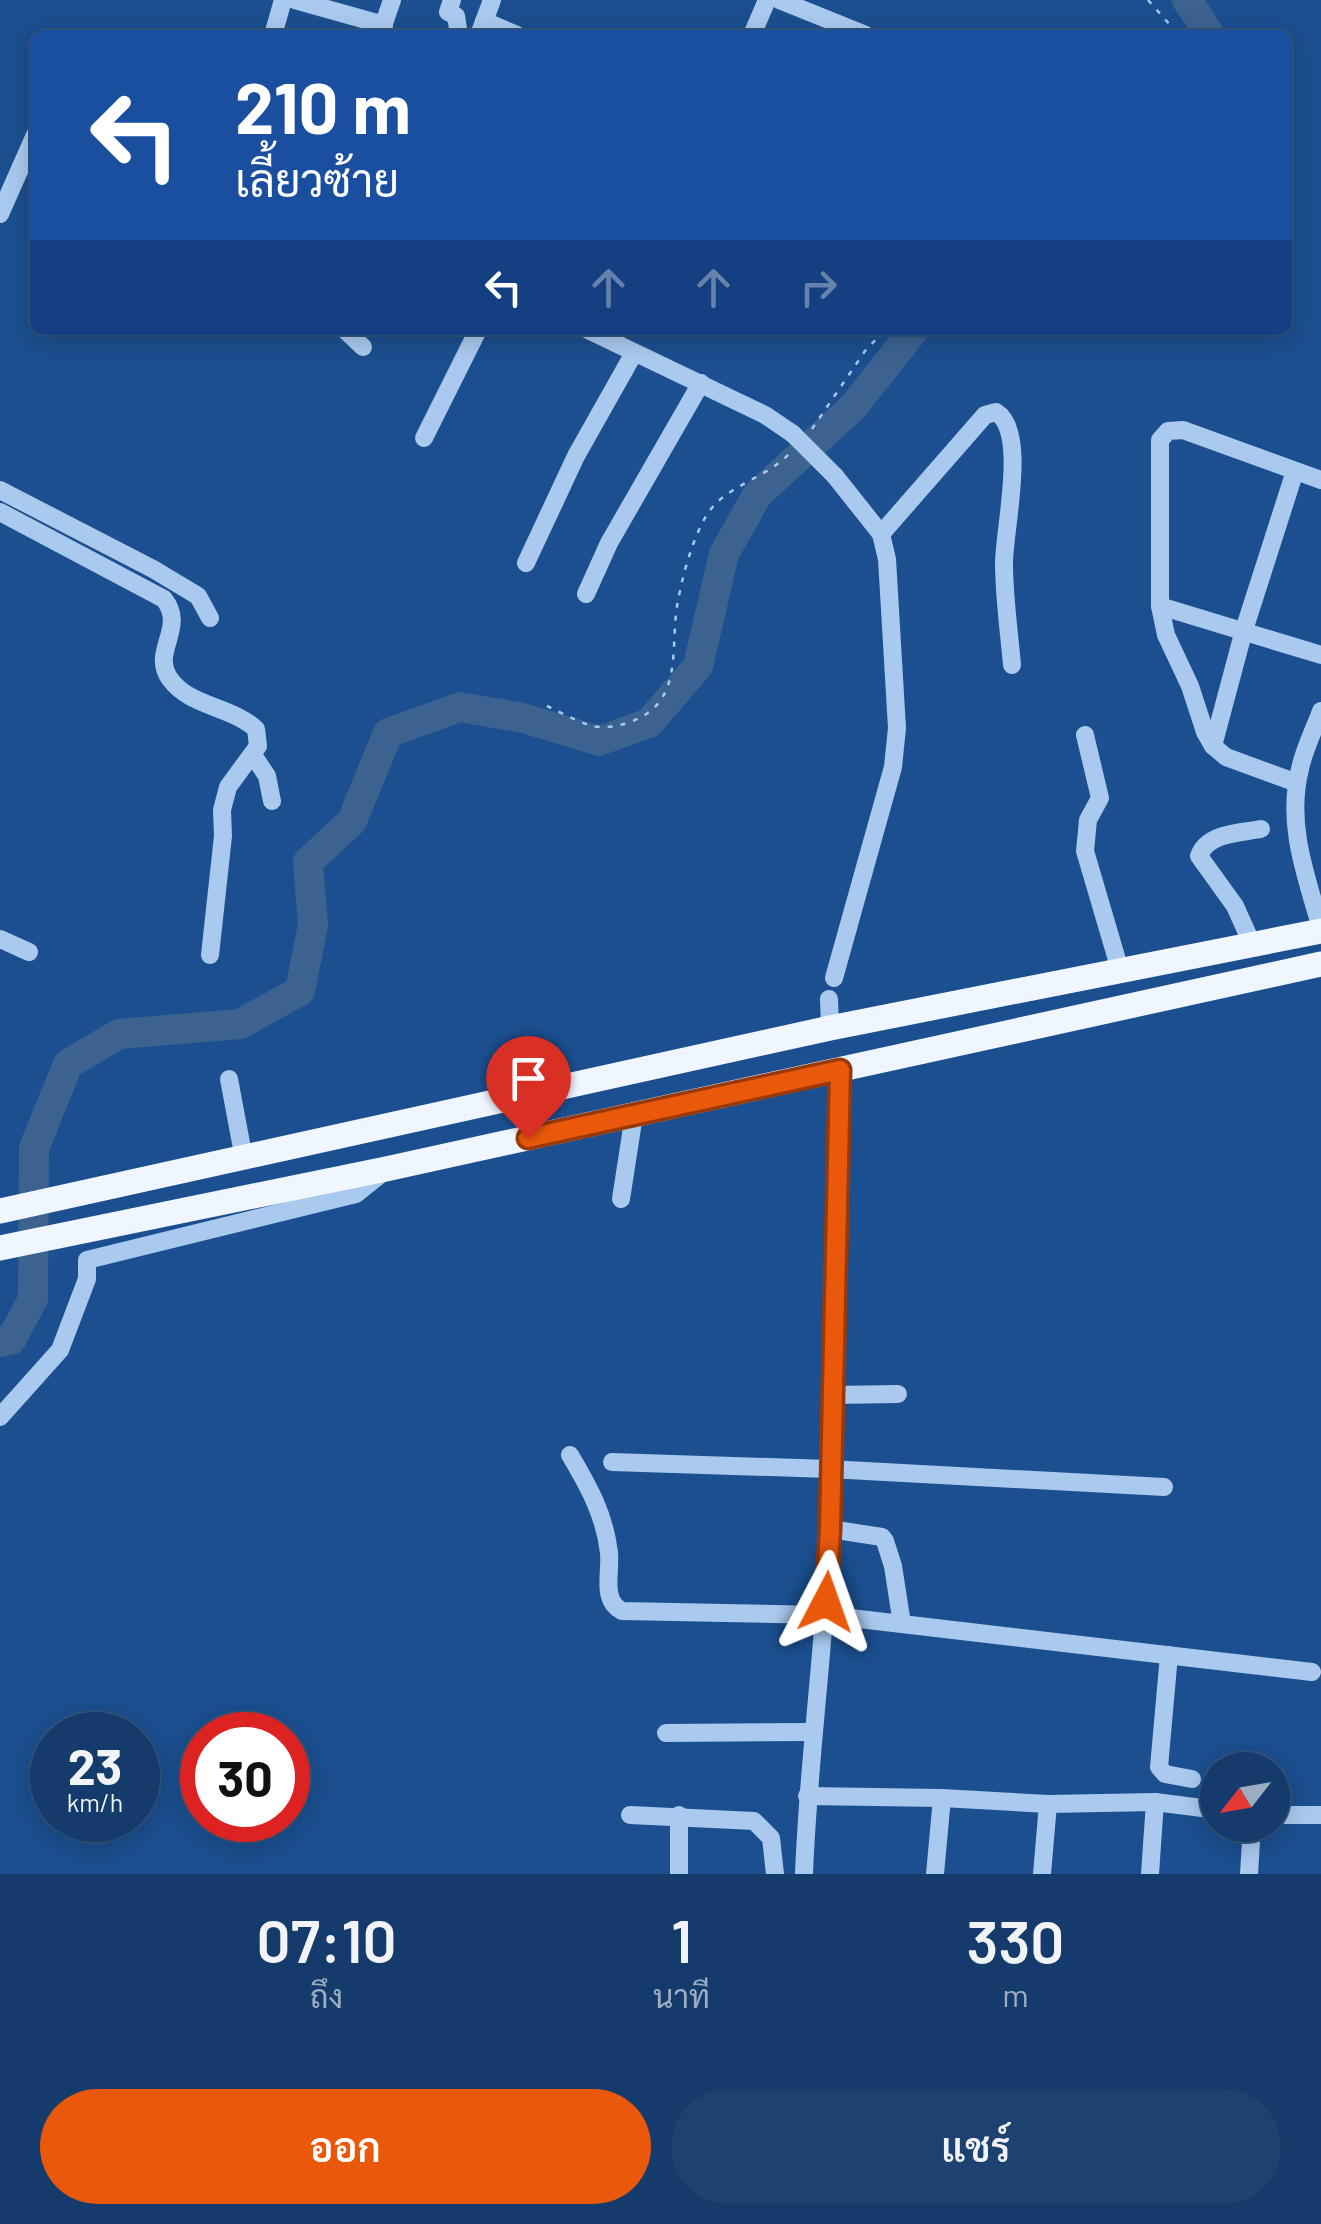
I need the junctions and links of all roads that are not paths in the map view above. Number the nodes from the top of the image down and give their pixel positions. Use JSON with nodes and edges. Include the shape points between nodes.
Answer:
{"nodes":[{"id":1,"x":283,"y":0,"type":"edge"},
{"id":2,"x":295,"y":0,"type":"edge"},
{"id":3,"x":392,"y":0,"type":"edge"},
{"id":4,"x":452,"y":0,"type":"edge"},
{"id":5,"x":492,"y":0,"type":"edge"},
{"id":6,"x":767,"y":0,"type":"edge"},
{"id":7,"x":779,"y":0,"type":"edge"},
{"id":8,"x":482,"y":28,"type":"edge"},
{"id":9,"x":274,"y":30,"type":"edge"},
{"id":10,"x":382,"y":30,"type":"edge"},
{"id":11,"x":458,"y":30,"type":"edge"},
{"id":12,"x":754,"y":30,"type":"edge"},
{"id":13,"x":854,"y":30,"type":"edge"},
{"id":14,"x":30,"y":146,"type":"edge"},
{"id":15,"x":0,"y":214,"type":"edge"},
{"id":16,"x":350,"y":335,"type":"edge"},
{"id":17,"x":476,"y":335,"type":"edge"},
{"id":18,"x":598,"y":335,"type":"edge"},
{"id":19,"x":363,"y":347,"type":"dead end"},
{"id":20,"x":634,"y":353,"type":"junction"},
{"id":21,"x":701,"y":383,"type":"junction"},
{"id":22,"x":424,"y":438,"type":"dead end"},
{"id":23,"x":1295,"y":471,"type":"junction"},
{"id":24,"x":1321,"y":480,"type":"edge"},
{"id":25,"x":0,"y":490,"type":"edge"},
{"id":26,"x":0,"y":512,"type":"edge"},
{"id":27,"x":881,"y":534,"type":"junction"},
{"id":28,"x":526,"y":563,"type":"dead end"},
{"id":29,"x":586,"y":594,"type":"dead end"},
{"id":30,"x":1160,"y":606,"type":"junction"},
{"id":31,"x":210,"y":618,"type":"dead end"},
{"id":32,"x":1244,"y":630,"type":"junction"},
{"id":33,"x":1321,"y":655,"type":"edge"},
{"id":34,"x":1012,"y":665,"type":"dead end"},
{"id":35,"x":1321,"y":710,"type":"edge"},
{"id":36,"x":1085,"y":735,"type":"dead end"},
{"id":37,"x":1214,"y":746,"type":"junction"},
{"id":38,"x":253,"y":755,"type":"junction"},
{"id":39,"x":1297,"y":783,"type":"junction"},
{"id":40,"x":272,"y":801,"type":"dead end"},
{"id":41,"x":1261,"y":829,"type":"dead end"},
{"id":42,"x":1321,"y":930,"type":"edge"},
{"id":43,"x":0,"y":939,"type":"edge"},
{"id":44,"x":1252,"y":944,"type":"junction"},
{"id":45,"x":29,"y":952,"type":"dead end"},
{"id":46,"x":210,"y":955,"type":"dead end"},
{"id":47,"x":1321,"y":964,"type":"edge"},
{"id":48,"x":1120,"y":970,"type":"junction"},
{"id":49,"x":834,"y":978,"type":"dead end"},
{"id":50,"x":828,"y":998,"type":"dead end"},
{"id":51,"x":830,"y":1028,"type":"junction"},
{"id":52,"x":840,"y":1070,"type":"junction"},
{"id":53,"x":228,"y":1079,"type":"dead end"},
{"id":54,"x":634,"y":1115,"type":"junction"},
{"id":55,"x":244,"y":1159,"type":"junction"},
{"id":56,"x":386,"y":1169,"type":"junction"},
{"id":57,"x":621,"y":1198,"type":"dead end"},
{"id":58,"x":0,"y":1211,"type":"edge"},
{"id":59,"x":0,"y":1248,"type":"edge"},
{"id":60,"x":898,"y":1394,"type":"dead end"},
{"id":61,"x":831,"y":1395,"type":"junction"},
{"id":62,"x":0,"y":1417,"type":"edge"},
{"id":63,"x":570,"y":1455,"type":"dead end"},
{"id":64,"x":612,"y":1462,"type":"dead end"},
{"id":65,"x":829,"y":1468,"type":"junction"},
{"id":66,"x":1164,"y":1488,"type":"dead end"},
{"id":67,"x":830,"y":1529,"type":"junction"},
{"id":68,"x":825,"y":1615,"type":"junction"},
{"id":69,"x":902,"y":1624,"type":"junction"},
{"id":70,"x":1169,"y":1655,"type":"junction"},
{"id":71,"x":1312,"y":1672,"type":"dead end"},
{"id":72,"x":813,"y":1732,"type":"junction"},
{"id":73,"x":666,"y":1733,"type":"dead end"},
{"id":74,"x":1192,"y":1779,"type":"dead end"},
{"id":75,"x":807,"y":1796,"type":"junction"},
{"id":76,"x":942,"y":1798,"type":"junction"},
{"id":77,"x":1155,"y":1802,"type":"junction"},
{"id":78,"x":1048,"y":1804,"type":"junction"},
{"id":79,"x":1200,"y":1808,"type":"edge"},
{"id":80,"x":1321,"y":1814,"type":"edge"},
{"id":81,"x":1290,"y":1815,"type":"edge"},
{"id":82,"x":630,"y":1816,"type":"dead end"},
{"id":83,"x":679,"y":1816,"type":"junction"},
{"id":84,"x":1251,"y":1842,"type":"edge"},
{"id":85,"x":679,"y":1874,"type":"edge"},
{"id":86,"x":775,"y":1874,"type":"edge"},
{"id":87,"x":804,"y":1874,"type":"edge"},
{"id":88,"x":935,"y":1874,"type":"edge"},
{"id":89,"x":1042,"y":1874,"type":"edge"},
{"id":90,"x":1150,"y":1874,"type":"edge"},
{"id":91,"x":1249,"y":1874,"type":"edge"}],
"edges":[{"from":1,"to":9,"type":"street"},
{"from":2,"to":10,"type":"street"},
{"from":3,"to":10,"type":"street"},
{"from":4,"to":11,"type":"street","via":[[448,12]]},
{"from":5,"to":8,"type":"street"},
{"from":6,"to":12,"type":"street"},
{"from":7,"to":13,"type":"street"},
{"from":14,"to":15,"type":"street"},
{"from":16,"to":19,"type":"street"},
{"from":17,"to":22,"type":"street"},
{"from":18,"to":20,"type":"street"},
{"from":20,"to":21,"type":"street"},
{"from":20,"to":28,"type":"street"},
{"from":21,"to":27,"type":"street","bridge":true,"via":[[801,436]]},
{"from":21,"to":29,"type":"street"},
{"from":23,"to":24,"type":"street"},
{"from":23,"to":30,"type":"street","via":[[1200,434],[1164,435]]},
{"from":23,"to":32,"type":"street"},
{"from":25,"to":31,"type":"street","via":[[183,586],[198,596]]},
{"from":26,"to":38,"type":"street","via":[[164,599],[173,621],[166,675],[188,696],[242,716],[256,729]]},
{"from":27,"to":34,"type":"street","via":[[985,414],[1003,415],[1010,424],[1004,562]]},
{"from":27,"to":49,"type":"street","via":[[895,748]]},
{"from":30,"to":32,"type":"street"},
{"from":30,"to":37,"type":"street"},
{"from":32,"to":33,"type":"street"},
{"from":32,"to":37,"type":"street"},
{"from":35,"to":39,"type":"street"},
{"from":36,"to":48,"type":"street","via":[[1100,798],[1088,820],[1085,852]]},
{"from":37,"to":39,"type":"street","via":[[1226,757]]},
{"from":38,"to":40,"type":"street","via":[[268,776]]},
{"from":38,"to":46,"type":"street","via":[[228,787],[222,810]]},
{"from":39,"to":42,"type":"street","via":[[1297,842]]},
{"from":41,"to":44,"type":"street","via":[[1217,838],[1200,856]]},
{"from":42,"to":44,"type":"main road"},
{"from":43,"to":45,"type":"street"},
{"from":44,"to":48,"type":"main road"},
{"from":47,"to":52,"type":"main road"},
{"from":48,"to":51,"type":"main road"},
{"from":50,"to":51,"type":"street"},
{"from":51,"to":55,"type":"main road"},
{"from":52,"to":54,"type":"main road"},
{"from":52,"to":61,"type":"street"},
{"from":53,"to":55,"type":"street"},
{"from":54,"to":56,"type":"main road"},
{"from":54,"to":57,"type":"street"},
{"from":55,"to":58,"type":"main road"},
{"from":56,"to":59,"type":"main road"},
{"from":56,"to":62,"type":"street","via":[[356,1194],[87,1260],[87,1278],[60,1350]]},
{"from":60,"to":61,"type":"street"},
{"from":61,"to":65,"type":"street"},
{"from":63,"to":68,"type":"street","via":[[595,1498],[608,1547],[608,1596],[622,1612]]},
{"from":64,"to":65,"type":"street"},
{"from":65,"to":66,"type":"street"},
{"from":65,"to":67,"type":"street"},
{"from":67,"to":68,"type":"street"},
{"from":67,"to":69,"type":"street","via":[[882,1537]]},
{"from":68,"to":69,"type":"street"},
{"from":68,"to":72,"type":"street"},
{"from":69,"to":70,"type":"street"},
{"from":70,"to":71,"type":"street"},
{"from":70,"to":74,"type":"street","via":[[1159,1767]]},
{"from":72,"to":73,"type":"street"},
{"from":72,"to":75,"type":"street"},
{"from":75,"to":76,"type":"street"},
{"from":75,"to":87,"type":"street"},
{"from":76,"to":78,"type":"street"},
{"from":76,"to":88,"type":"street"},
{"from":77,"to":78,"type":"street"},
{"from":77,"to":79,"type":"street"},
{"from":77,"to":90,"type":"street"},
{"from":78,"to":89,"type":"street"},
{"from":80,"to":81,"type":"street"},
{"from":82,"to":83,"type":"street"},
{"from":83,"to":85,"type":"street"},
{"from":83,"to":86,"type":"street","via":[[761,1825],[771,1838]]},
{"from":84,"to":91,"type":"street"}]}
